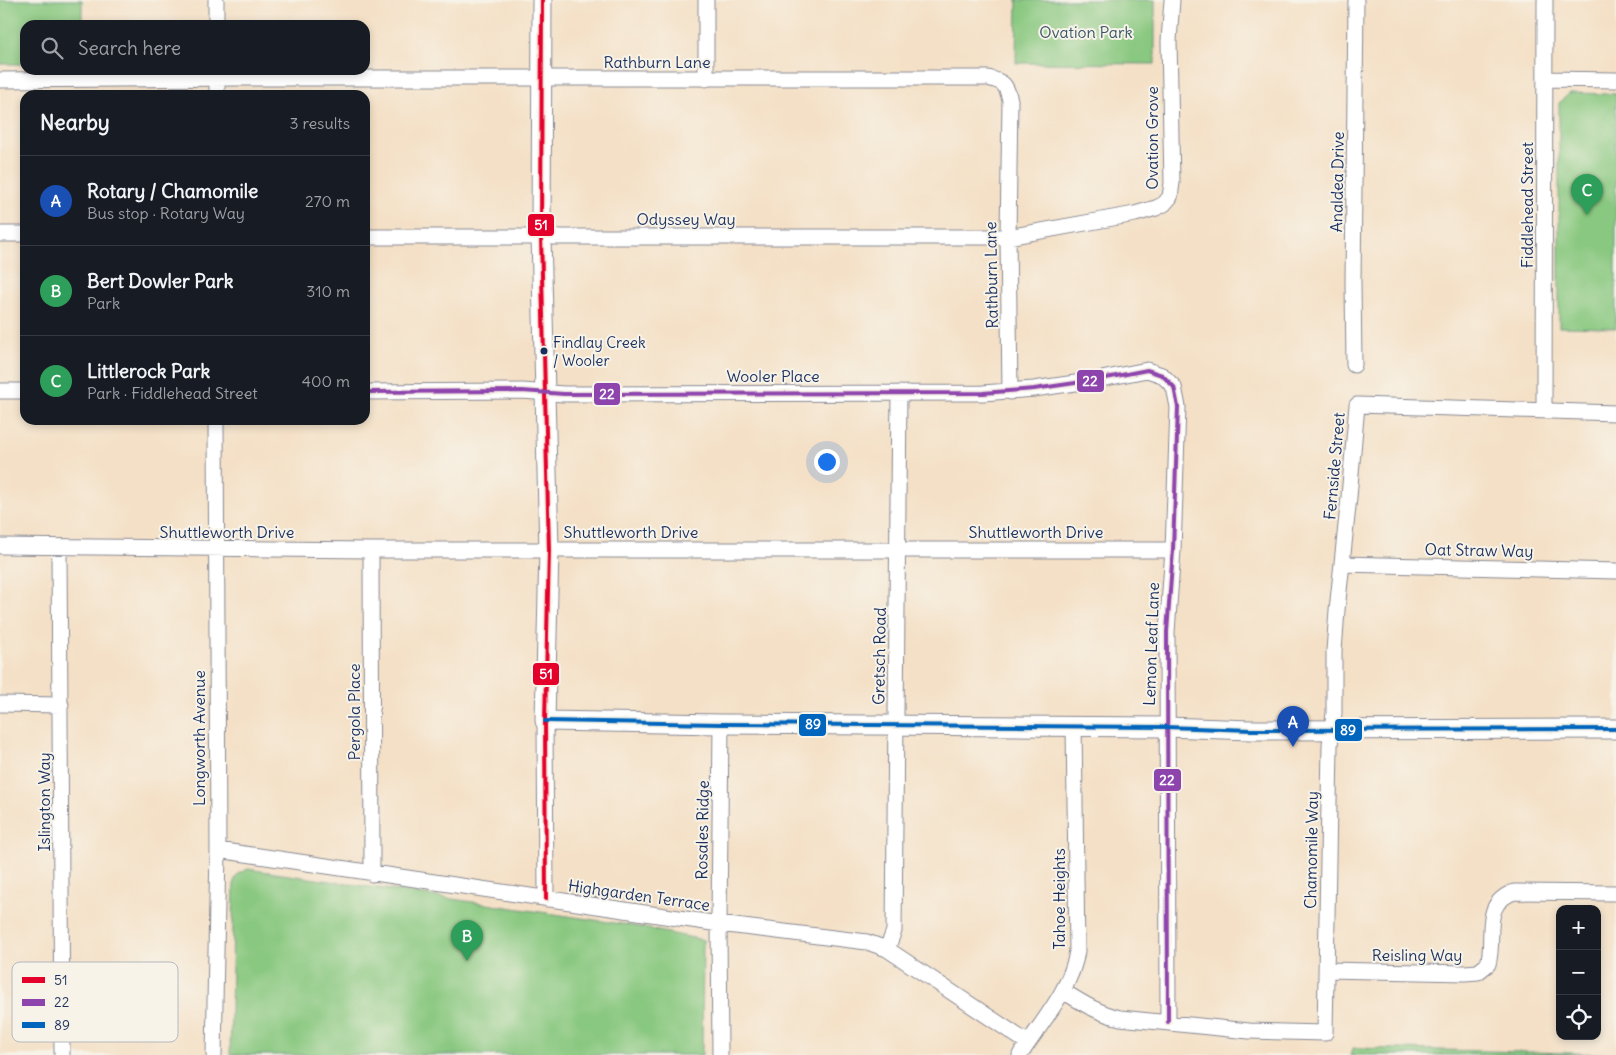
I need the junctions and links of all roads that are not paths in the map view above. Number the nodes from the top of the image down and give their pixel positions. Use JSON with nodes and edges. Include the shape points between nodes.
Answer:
{"nodes":[{"id":1,"x":216,"y":0,"type":"edge"},
{"id":2,"x":542,"y":0,"type":"edge"},
{"id":3,"x":706,"y":0,"type":"edge"},
{"id":4,"x":1172,"y":0,"type":"edge"},
{"id":5,"x":1356,"y":0,"type":"edge"},
{"id":6,"x":1546,"y":0,"type":"edge"},
{"id":7,"x":216,"y":20,"type":"edge"},
{"id":8,"x":181,"y":75,"type":"edge"},
{"id":9,"x":217,"y":75,"type":"edge"},
{"id":10,"x":282,"y":75,"type":"edge"},
{"id":11,"x":541,"y":79,"type":"junction"},
{"id":12,"x":706,"y":79,"type":"junction"},
{"id":13,"x":1545,"y":79,"type":"junction"},
{"id":14,"x":0,"y":80,"type":"edge"},
{"id":15,"x":1616,"y":80,"type":"edge"},
{"id":16,"x":217,"y":90,"type":"edge"},
{"id":17,"x":0,"y":234,"type":"edge"},
{"id":18,"x":20,"y":234,"type":"edge"},
{"id":19,"x":370,"y":236,"type":"edge"},
{"id":20,"x":541,"y":236,"type":"junction"},
{"id":21,"x":1008,"y":237,"type":"junction"},
{"id":22,"x":1354,"y":364,"type":"dead end"},
{"id":23,"x":1174,"y":387,"type":"joint"},
{"id":24,"x":0,"y":391,"type":"edge"},
{"id":25,"x":20,"y":391,"type":"edge"},
{"id":26,"x":370,"y":392,"type":"edge"},
{"id":27,"x":899,"y":392,"type":"junction"},
{"id":28,"x":1010,"y":392,"type":"junction"},
{"id":29,"x":544,"y":393,"type":"junction"},
{"id":30,"x":1544,"y":410,"type":"junction"},
{"id":31,"x":1616,"y":413,"type":"edge"},
{"id":32,"x":216,"y":425,"type":"edge"},
{"id":33,"x":0,"y":546,"type":"edge"},
{"id":34,"x":59,"y":548,"type":"junction"},
{"id":35,"x":216,"y":549,"type":"junction"},
{"id":36,"x":371,"y":550,"type":"junction"},
{"id":37,"x":549,"y":550,"type":"junction"},
{"id":38,"x":898,"y":550,"type":"junction"},
{"id":39,"x":1173,"y":550,"type":"junction"},
{"id":40,"x":1342,"y":564,"type":"junction"},
{"id":41,"x":1616,"y":571,"type":"edge"},
{"id":42,"x":0,"y":704,"type":"edge"},
{"id":43,"x":61,"y":706,"type":"junction"},
{"id":44,"x":545,"y":721,"type":"junction"},
{"id":45,"x":720,"y":724,"type":"junction"},
{"id":46,"x":895,"y":725,"type":"junction"},
{"id":47,"x":1074,"y":726,"type":"junction"},
{"id":48,"x":1166,"y":727,"type":"junction"},
{"id":49,"x":1616,"y":729,"type":"edge"},
{"id":50,"x":1332,"y":730,"type":"junction"},
{"id":51,"x":218,"y":850,"type":"junction"},
{"id":52,"x":372,"y":874,"type":"junction"},
{"id":53,"x":1616,"y":893,"type":"edge"},
{"id":54,"x":546,"y":899,"type":"junction"},
{"id":55,"x":718,"y":924,"type":"junction"},
{"id":56,"x":886,"y":949,"type":"junction"},
{"id":57,"x":62,"y":962,"type":"edge"},
{"id":58,"x":1327,"y":970,"type":"junction"},
{"id":59,"x":1063,"y":991,"type":"junction"},
{"id":60,"x":1168,"y":1022,"type":"junction"},
{"id":61,"x":62,"y":1042,"type":"edge"},
{"id":62,"x":1024,"y":1049,"type":"edge"},
{"id":63,"x":62,"y":1055,"type":"edge"},
{"id":64,"x":214,"y":1055,"type":"edge"},
{"id":65,"x":720,"y":1055,"type":"edge"}],
"edges":[{"from":1,"to":7,"type":"street"},
{"from":2,"to":11,"type":"street"},
{"from":3,"to":12,"type":"street"},
{"from":4,"to":21,"type":"street","name":"Ovation Grove","via":[[1169,41],[1170,197],[1156,208],[1135,214]]},
{"from":5,"to":22,"type":"street","name":"Analdea Drive"},
{"from":6,"to":13,"type":"street","name":"Fiddlehead Street"},
{"from":8,"to":14,"type":"street","name":"Rathburn Lane"},
{"from":9,"to":16,"type":"street"},
{"from":10,"to":11,"type":"street","name":"Rathburn Lane"},
{"from":11,"to":12,"type":"street","name":"Rathburn Lane"},
{"from":11,"to":20,"type":"street"},
{"from":12,"to":21,"type":"street","name":"Rathburn Lane","via":[[988,78],[1001,82],[1007,88],[1010,100]]},
{"from":13,"to":15,"type":"street"},
{"from":13,"to":30,"type":"street","name":"Fiddlehead Street"},
{"from":17,"to":18,"type":"street"},
{"from":19,"to":20,"type":"street","name":"Odyssey Way"},
{"from":20,"to":21,"type":"street","name":"Odyssey Way"},
{"from":20,"to":29,"type":"street"},
{"from":21,"to":28,"type":"street","name":"Rathburn Lane"},
{"from":23,"to":28,"type":"street","name":"Wooler Place","via":[[1162,375],[1147,370]]},
{"from":23,"to":39,"type":"street","name":"Lemon Leaf Lane","via":[[1178,406]]},
{"from":24,"to":25,"type":"street"},
{"from":26,"to":29,"type":"street","name":"Wooler Place"},
{"from":27,"to":28,"type":"street","name":"Wooler Place"},
{"from":27,"to":29,"type":"street","name":"Wooler Place"},
{"from":27,"to":38,"type":"street","name":"Gretsch Road"},
{"from":29,"to":37,"type":"street"},
{"from":30,"to":31,"type":"street","name":"Fernside Street"},
{"from":30,"to":40,"type":"street","name":"Fernside Street","via":[[1357,405]]},
{"from":32,"to":35,"type":"street","name":"Longworth Avenue"},
{"from":33,"to":34,"type":"street","name":"Shuttleworth Drive"},
{"from":34,"to":35,"type":"street","name":"Shuttleworth Drive"},
{"from":34,"to":43,"type":"street","name":"Islington Way"},
{"from":35,"to":36,"type":"street","name":"Shuttleworth Drive"},
{"from":35,"to":51,"type":"street","name":"Longworth Avenue"},
{"from":36,"to":37,"type":"street","name":"Shuttleworth Drive"},
{"from":36,"to":52,"type":"street","name":"Pergola Place"},
{"from":37,"to":38,"type":"street","name":"Shuttleworth Drive"},
{"from":37,"to":44,"type":"street"},
{"from":38,"to":39,"type":"street","name":"Shuttleworth Drive"},
{"from":38,"to":46,"type":"street","name":"Gretsch Road"},
{"from":39,"to":48,"type":"street","name":"Lemon Leaf Lane","via":[[1167,632]]},
{"from":40,"to":41,"type":"street","name":"Oat Straw Way"},
{"from":40,"to":50,"type":"street","name":"Fernside Street","via":[[1335,634]]},
{"from":42,"to":43,"type":"street"},
{"from":43,"to":57,"type":"street","name":"Islington Way"},
{"from":44,"to":45,"type":"street"},
{"from":44,"to":54,"type":"street"},
{"from":45,"to":46,"type":"street"},
{"from":45,"to":55,"type":"street","name":"Rosales Ridge"},
{"from":46,"to":47,"type":"street"},
{"from":46,"to":56,"type":"street","name":"Gretsch Road","via":[[894,931]]},
{"from":47,"to":48,"type":"street"},
{"from":47,"to":59,"type":"street","name":"Tahoe Heights","via":[[1078,951],[1073,973]]},
{"from":48,"to":50,"type":"street"},
{"from":48,"to":60,"type":"street","name":"Lemon Leaf Lane"},
{"from":49,"to":50,"type":"street"},
{"from":50,"to":58,"type":"street","name":"Chamomile Way"},
{"from":51,"to":52,"type":"street","name":"Highgarden Terrace"},
{"from":51,"to":64,"type":"street","name":"Longworth Avenue"},
{"from":52,"to":54,"type":"street","name":"Highgarden Terrace"},
{"from":53,"to":58,"type":"street","name":"Reisling Way","via":[[1514,892],[1505,895],[1498,900],[1491,917],[1488,964],[1478,972]]},
{"from":54,"to":55,"type":"street","name":"Highgarden Terrace"},
{"from":55,"to":56,"type":"street","name":"Highgarden Terrace","via":[[867,942]]},
{"from":55,"to":65,"type":"street","name":"Rosales Ridge"},
{"from":56,"to":62,"type":"street","name":"Highgarden Terrace"},
{"from":58,"to":60,"type":"street","via":[[1326,1033],[1249,1031]]},
{"from":59,"to":60,"type":"street","via":[[1104,1014]]},
{"from":59,"to":62,"type":"street","name":"Tahoe Heights"},
{"from":61,"to":63,"type":"street","name":"Islington Way"}]}
